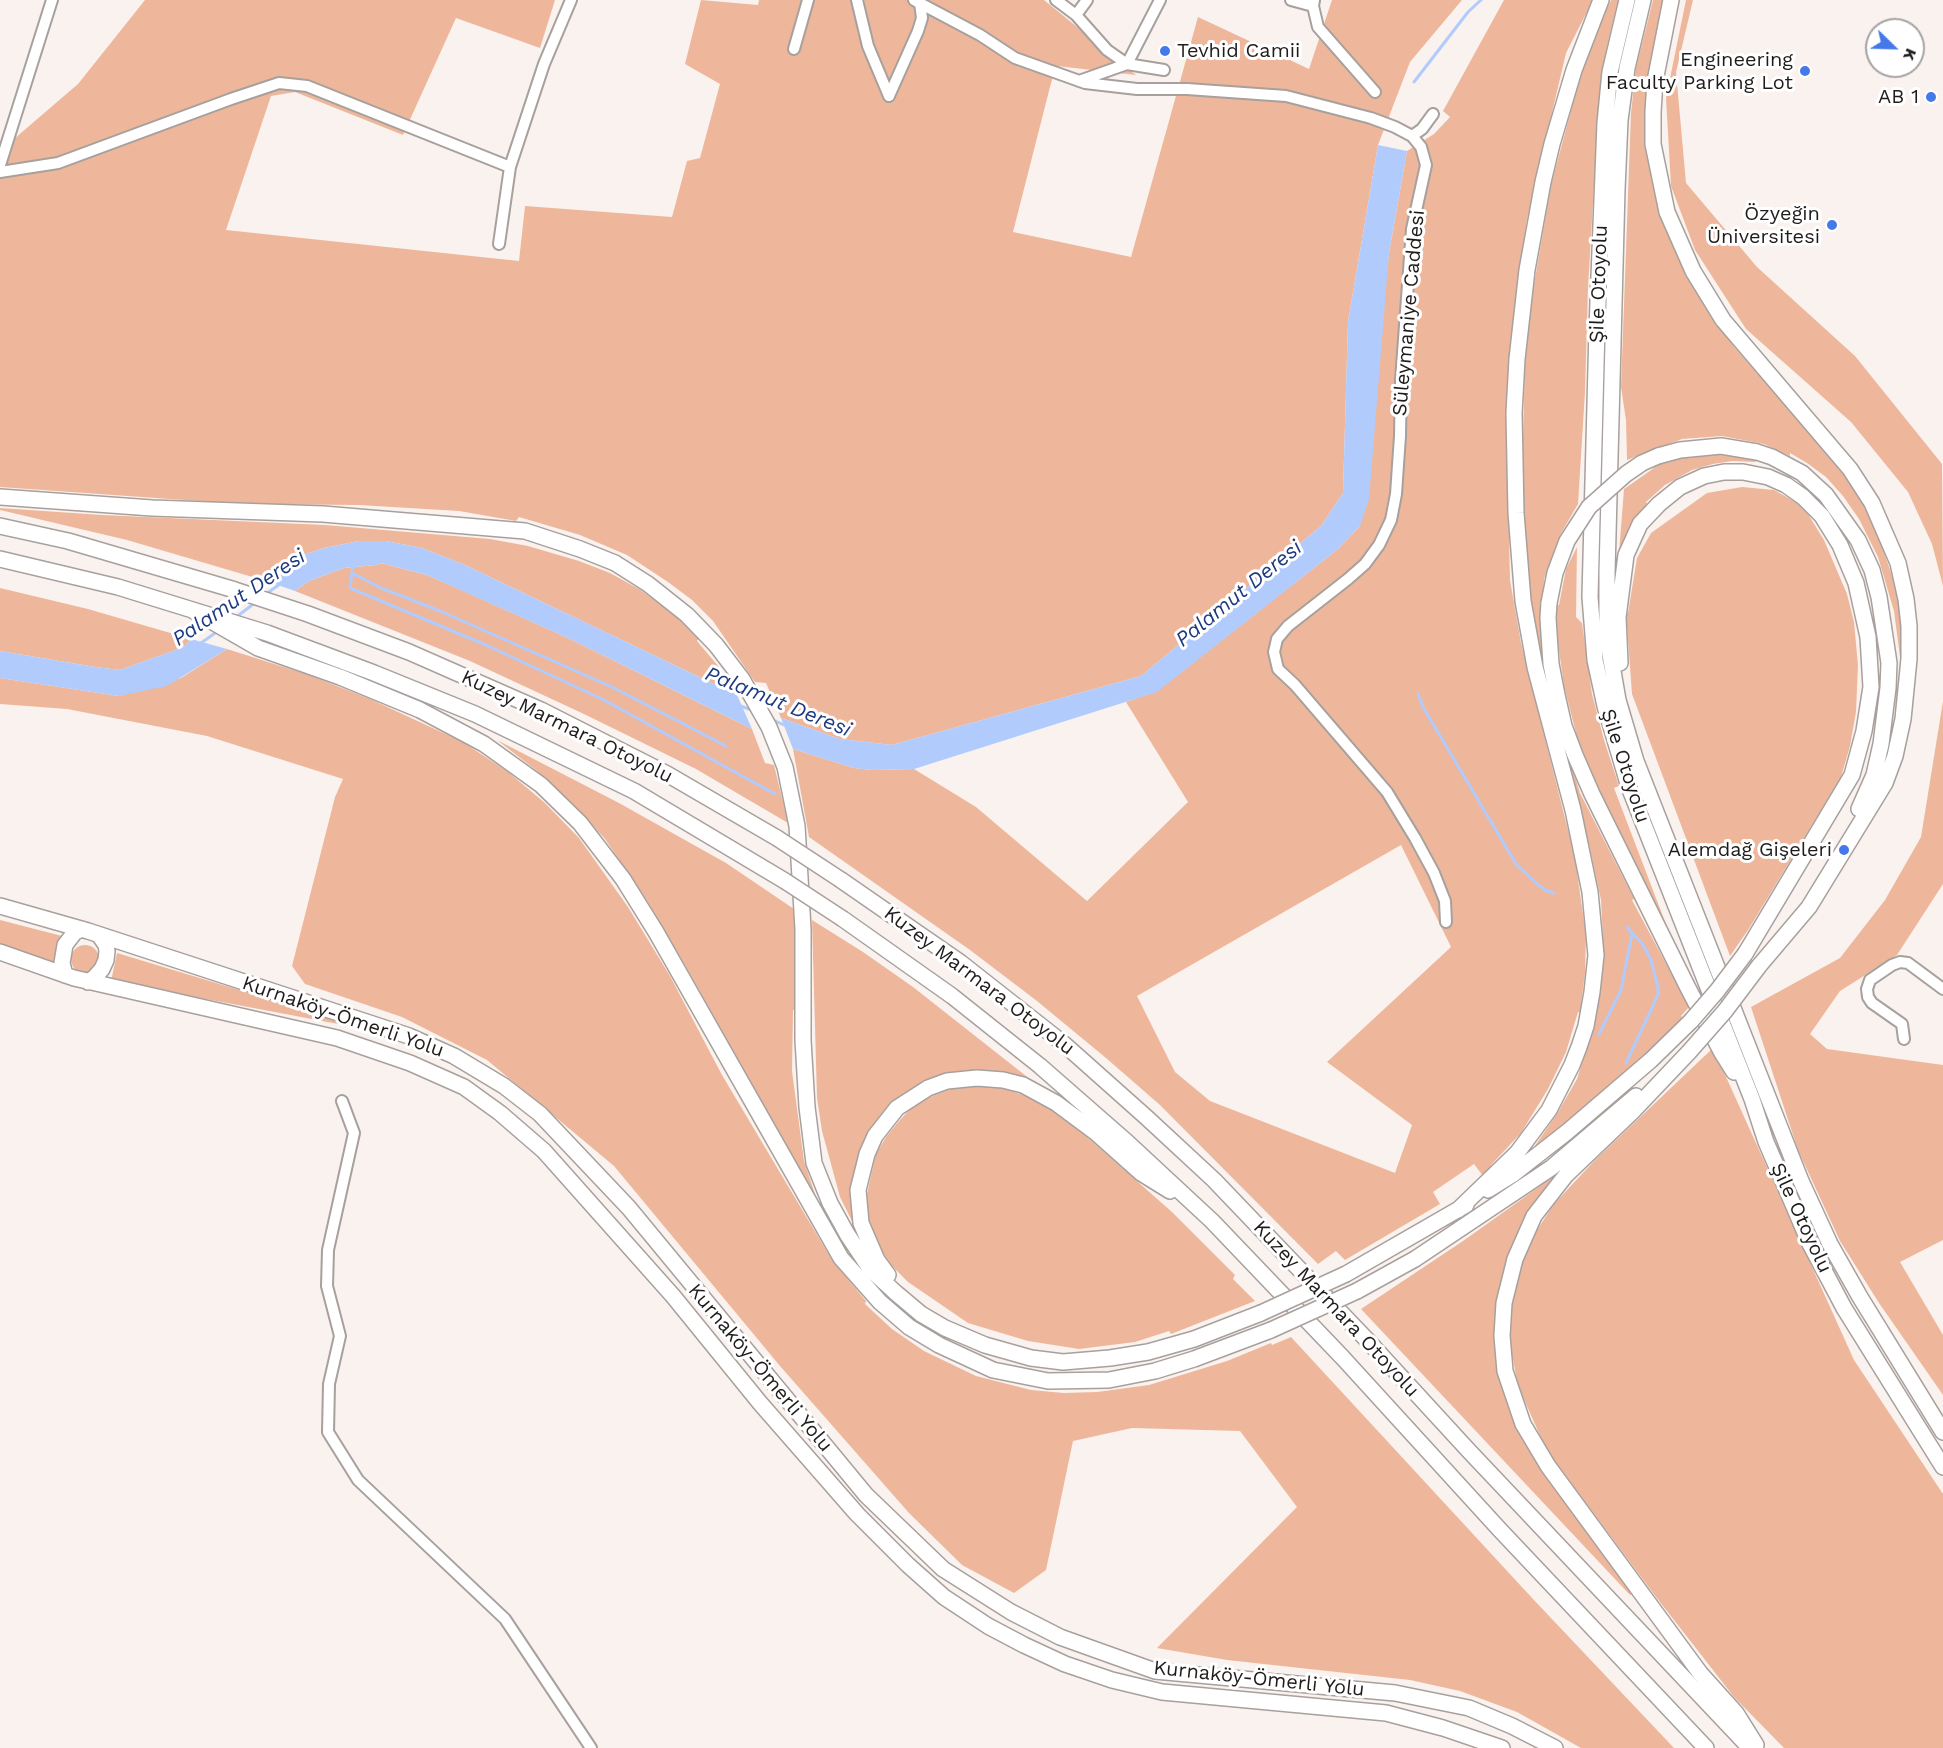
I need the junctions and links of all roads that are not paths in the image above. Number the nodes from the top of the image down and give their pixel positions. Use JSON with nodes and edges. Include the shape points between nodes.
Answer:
{"nodes":[{"id":1,"x":52,"y":0,"type":"edge"},
{"id":2,"x":570,"y":0,"type":"edge"},
{"id":3,"x":808,"y":0,"type":"edge"},
{"id":4,"x":857,"y":0,"type":"edge"},
{"id":5,"x":1056,"y":0,"type":"edge"},
{"id":6,"x":1087,"y":0,"type":"edge"},
{"id":7,"x":1160,"y":0,"type":"edge"},
{"id":8,"x":1291,"y":0,"type":"edge"},
{"id":9,"x":1600,"y":0,"type":"edge"},
{"id":10,"x":1627,"y":0,"type":"edge"},
{"id":11,"x":1643,"y":0,"type":"edge"},
{"id":12,"x":1671,"y":0,"type":"edge"},
{"id":13,"x":917,"y":1,"type":"edge"},
{"id":14,"x":1314,"y":3,"type":"edge"},
{"id":15,"x":1076,"y":15,"type":"junction"},
{"id":16,"x":794,"y":49,"type":"dead end"},
{"id":17,"x":1127,"y":64,"type":"junction"},
{"id":18,"x":1164,"y":70,"type":"dead end"},
{"id":19,"x":1079,"y":81,"type":"junction"},
{"id":20,"x":1375,"y":92,"type":"dead end"},
{"id":21,"x":1433,"y":114,"type":"dead end"},
{"id":22,"x":1412,"y":136,"type":"junction"},
{"id":23,"x":0,"y":165,"type":"edge"},
{"id":24,"x":510,"y":168,"type":"junction"},
{"id":25,"x":0,"y":172,"type":"edge"},
{"id":26,"x":499,"y":244,"type":"dead end"},
{"id":27,"x":0,"y":497,"type":"edge"},
{"id":28,"x":0,"y":526,"type":"edge"},
{"id":29,"x":0,"y":559,"type":"edge"},
{"id":30,"x":192,"y":610,"type":"junction"},
{"id":31,"x":1636,"y":761,"type":"junction"},
{"id":32,"x":0,"y":906,"type":"edge"},
{"id":33,"x":1446,"y":922,"type":"dead end"},
{"id":34,"x":82,"y":929,"type":"junction"},
{"id":35,"x":99,"y":935,"type":"junction"},
{"id":36,"x":0,"y":952,"type":"edge"},
{"id":37,"x":1759,"y":966,"type":"junction"},
{"id":38,"x":65,"y":975,"type":"junction"},
{"id":39,"x":88,"y":982,"type":"junction"},
{"id":40,"x":1943,"y":989,"type":"edge"},
{"id":41,"x":1905,"y":1039,"type":"dead end"},
{"id":42,"x":1689,"y":1052,"type":"junction"},
{"id":43,"x":1752,"y":1099,"type":"junction"},
{"id":44,"x":342,"y":1101,"type":"dead end"},
{"id":45,"x":1458,"y":1210,"type":"junction"},
{"id":46,"x":1212,"y":1221,"type":"junction"},
{"id":47,"x":921,"y":1314,"type":"junction"},
{"id":48,"x":1943,"y":1432,"type":"edge"},
{"id":49,"x":1943,"y":1467,"type":"edge"},
{"id":50,"x":591,"y":1748,"type":"edge"},
{"id":51,"x":1502,"y":1748,"type":"edge"},
{"id":52,"x":1554,"y":1748,"type":"edge"},
{"id":53,"x":1706,"y":1748,"type":"edge"},
{"id":54,"x":1750,"y":1748,"type":"edge"},
{"id":55,"x":1758,"y":1748,"type":"edge"}],
"edges":[{"from":1,"to":23,"type":"street"},
{"from":2,"to":24,"type":"street"},
{"from":3,"to":16,"type":"street"},
{"from":4,"to":13,"type":"street","via":[[868,46],[889,96],[922,18]]},
{"from":5,"to":15,"type":"street"},
{"from":6,"to":15,"type":"street"},
{"from":7,"to":17,"type":"street"},
{"from":8,"to":14,"type":"street"},
{"from":9,"to":45,"type":"highway","via":[[1574,70],[1543,182],[1527,270],[1514,413],[1522,601],[1590,892],[1596,955],[1592,992],[1579,1047],[1549,1110],[1516,1153]]},
{"from":10,"to":43,"type":"highway","name":"Şile Otoyolu","via":[[1610,72],[1605,123],[1591,626],[1605,706],[1629,787]]},
{"from":11,"to":31,"type":"highway","name":"Şile Otoyolu","via":[[1620,120],[1607,572],[1608,637],[1618,700]]},
{"from":12,"to":37,"type":"highway","via":[[1654,81],[1653,112],[1653,144],[1667,212],[1693,271],[1723,320],[1850,469],[1872,503],[1898,563],[1909,626],[1903,719],[1885,783],[1809,907]]},
{"from":13,"to":19,"type":"street","via":[[1015,58]]},
{"from":14,"to":20,"type":"street","via":[[1318,27]]},
{"from":15,"to":17,"type":"street","via":[[1107,50]]},
{"from":17,"to":18,"type":"street"},
{"from":17,"to":19,"type":"street"},
{"from":19,"to":22,"type":"street","via":[[1137,89],[1286,96],[1371,118]]},
{"from":21,"to":22,"type":"street"},
{"from":22,"to":33,"type":"street","name":"Süleymaniye Caddesi","via":[[1421,147],[1426,165],[1412,229],[1396,494],[1391,520],[1365,564],[1288,626],[1277,639],[1274,652],[1278,669],[1387,792],[1434,873],[1446,901]]},
{"from":24,"to":25,"type":"street","via":[[307,86],[279,83],[58,163]]},
{"from":24,"to":26,"type":"street"},
{"from":27,"to":47,"type":"highway","via":[[323,514],[525,531],[615,563],[687,615],[742,678],[785,767],[797,826],[803,930],[803,1040],[814,1163],[830,1203],[871,1270]]},
{"from":28,"to":54,"type":"highway","name":"Kuzey Marmara Otoyolu","bridge":true,"via":[[68,542],[308,614],[409,652],[541,710],[667,774],[777,838],[960,963],[1055,1037],[1214,1180]]},
{"from":29,"to":30,"type":"highway","name":"Kuzey Marmara Otoyolu","via":[[118,587]]},
{"from":30,"to":42,"type":"highway","bridge":true,"via":[[258,648],[420,710],[484,744],[541,785],[580,823],[623,879],[841,1258],[880,1302],[909,1327],[993,1370],[1048,1381],[1109,1380],[1194,1359],[1271,1330],[1414,1259],[1551,1168]]},
{"from":30,"to":46,"type":"highway","name":"Kuzey Marmara Otoyolu","bridge":true,"via":[[267,633],[475,714],[634,792],[785,881],[952,996],[1040,1066]]},
{"from":31,"to":45,"type":"highway","bridge":true,"via":[[1621,669],[1618,617],[1626,555],[1640,524],[1680,487],[1704,476],[1743,472],[1786,485],[1822,516],[1856,583],[1868,638],[1870,687],[1864,731],[1851,775],[1745,954],[1690,1021],[1567,1132]]},
{"from":31,"to":48,"type":"highway","name":"Şile Otoyolu","via":[[1801,1181],[1860,1298]]},
{"from":32,"to":34,"type":"highway","name":"Kurnaköy-Ömerli Yolu"},
{"from":34,"to":35,"type":"highway","name":"Kurnaköy-Ömerli Yolu"},
{"from":34,"to":38,"type":"highway","via":[[65,945]]},
{"from":35,"to":39,"type":"highway","via":[[106,945],[106,960]]},
{"from":35,"to":52,"type":"highway","name":"Kurnaköy-Ömerli Yolu","via":[[409,1036],[454,1056],[504,1086],[540,1114],[629,1208],[866,1495],[944,1569],[1011,1612],[1060,1637],[1155,1671],[1395,1693],[1469,1708]]},
{"from":36,"to":38,"type":"highway","name":"Kurnaköy-Ömerli Yolu"},
{"from":37,"to":42,"type":"highway","bridge":true},
{"from":37,"to":43,"type":"highway","bridge":true,"via":[[1860,808],[1874,775],[1889,663],[1879,597],[1858,540],[1826,495],[1802,473],[1756,452],[1721,446],[1680,450],[1642,463],[1626,474],[1589,507],[1567,541],[1549,603],[1551,654],[1564,726],[1592,794],[1712,1034]]},
{"from":38,"to":39,"type":"highway","name":"Kurnaköy-Ömerli Yolu"},
{"from":39,"to":51,"type":"highway","name":"Kurnaköy-Ömerli Yolu","via":[[337,1038],[464,1087],[552,1160],[857,1514],[944,1597],[988,1626],[1065,1664],[1162,1692],[1386,1713]]},
{"from":40,"to":41,"type":"street","via":[[1908,963],[1900,962],[1870,980],[1868,997],[1902,1024]]},
{"from":42,"to":55,"type":"highway","via":[[1566,1175],[1534,1216],[1515,1259],[1504,1303],[1505,1371],[1523,1424],[1548,1466],[1700,1673],[1736,1713]]},
{"from":43,"to":49,"type":"highway","name":"Şile Otoyolu","via":[[1809,1242],[1844,1308]]},
{"from":44,"to":50,"type":"street","via":[[354,1133],[328,1250],[327,1286],[340,1336],[329,1384],[328,1432],[358,1480],[505,1618]]},
{"from":45,"to":47,"type":"highway","bridge":true,"via":[[1346,1274],[1261,1313],[1148,1352],[1062,1362],[1031,1358],[985,1345]]},
{"from":46,"to":47,"type":"highway","via":[[1141,1173],[1056,1103],[1023,1085],[977,1078],[948,1081],[928,1088],[897,1108],[885,1121],[874,1136],[858,1190],[861,1223],[878,1260]]},
{"from":46,"to":53,"type":"highway","name":"Kuzey Marmara Otoyolu"}]}
